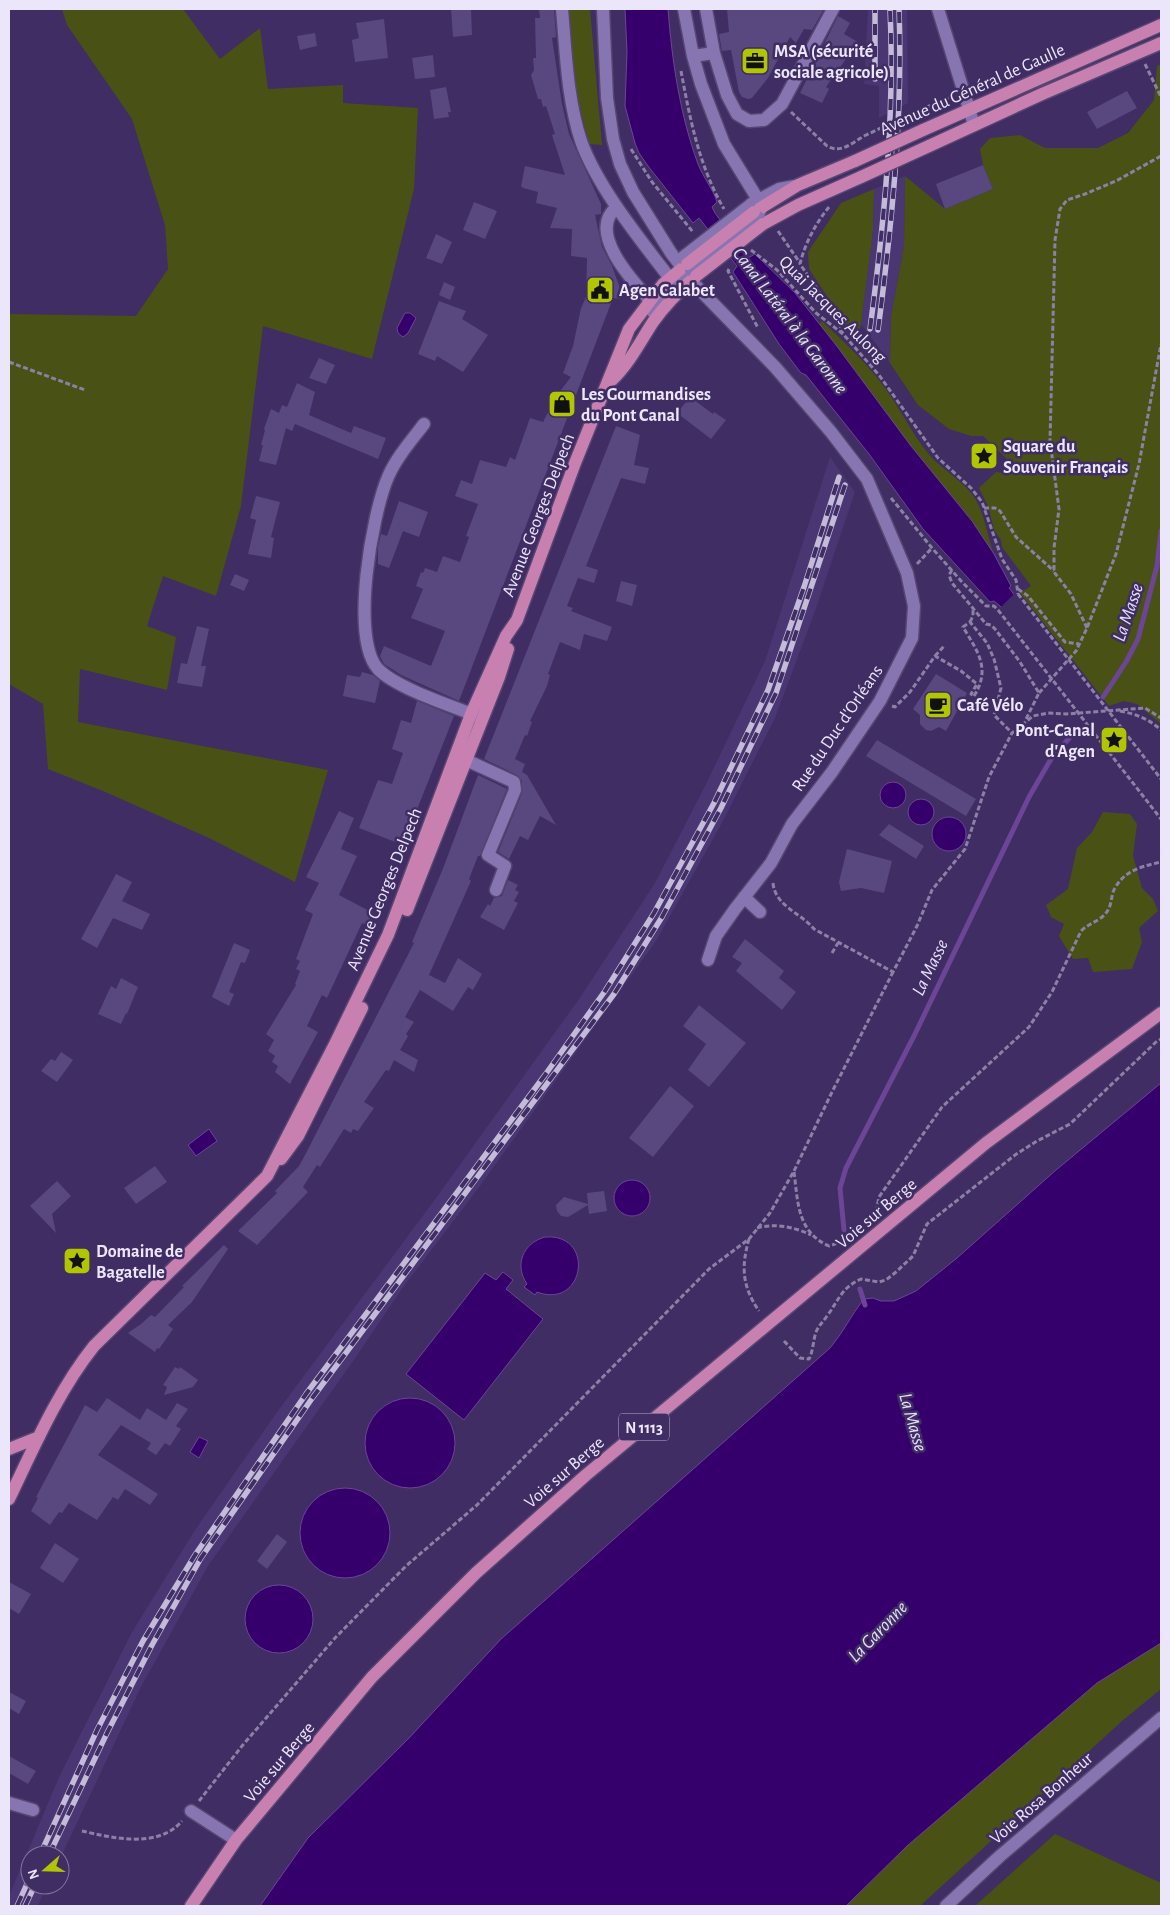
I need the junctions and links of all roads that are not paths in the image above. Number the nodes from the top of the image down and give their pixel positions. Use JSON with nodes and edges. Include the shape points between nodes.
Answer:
{"nodes":[{"id":1,"x":562,"y":9,"type":"edge"},
{"id":2,"x":603,"y":9,"type":"edge"},
{"id":3,"x":684,"y":9,"type":"edge"},
{"id":4,"x":706,"y":9,"type":"edge"},
{"id":5,"x":833,"y":9,"type":"edge"},
{"id":6,"x":938,"y":9,"type":"edge"},
{"id":7,"x":1161,"y":25,"type":"edge"},
{"id":8,"x":1161,"y":44,"type":"edge"},
{"id":9,"x":714,"y":53,"type":"junction"},
{"id":10,"x":693,"y":56,"type":"junction"},
{"id":11,"x":970,"y":108,"type":"junction"},
{"id":12,"x":974,"y":125,"type":"junction"},
{"id":13,"x":616,"y":207,"type":"junction"},
{"id":14,"x":760,"y":213,"type":"junction"},
{"id":15,"x":685,"y":267,"type":"junction"},
{"id":16,"x":670,"y":279,"type":"junction"},
{"id":17,"x":653,"y":304,"type":"junction"},
{"id":18,"x":627,"y":363,"type":"junction"},
{"id":19,"x":610,"y":381,"type":"junction"},
{"id":20,"x":424,"y":424,"type":"dead end"},
{"id":21,"x":477,"y":716,"type":"junction"},
{"id":22,"x":466,"y":760,"type":"junction"},
{"id":23,"x":496,"y":890,"type":"dead end"},
{"id":24,"x":744,"y":897,"type":"junction"},
{"id":25,"x":760,"y":912,"type":"dead end"},
{"id":26,"x":708,"y":960,"type":"dead end"},
{"id":27,"x":1161,"y":1013,"type":"edge"},
{"id":28,"x":267,"y":1176,"type":"junction"},
{"id":29,"x":39,"y":1437,"type":"junction"},
{"id":30,"x":9,"y":1450,"type":"edge"},
{"id":31,"x":24,"y":1469,"type":"junction"},
{"id":32,"x":9,"y":1472,"type":"edge"},
{"id":33,"x":9,"y":1499,"type":"edge"},
{"id":34,"x":1161,"y":1718,"type":"edge"},
{"id":35,"x":9,"y":1802,"type":"edge"},
{"id":36,"x":33,"y":1810,"type":"dead end"},
{"id":37,"x":191,"y":1811,"type":"road end"},
{"id":38,"x":236,"y":1840,"type":"junction"},
{"id":39,"x":191,"y":1906,"type":"edge"},
{"id":40,"x":946,"y":1906,"type":"edge"}],
"edges":[{"from":1,"to":13,"type":"street","via":[[569,87],[581,141]]},
{"from":2,"to":15,"type":"street","name":"Rue du Duc d'Orléans","via":[[607,98],[620,164],[633,192]]},
{"from":3,"to":10,"type":"street"},
{"from":4,"to":9,"type":"street"},
{"from":5,"to":9,"type":"street","via":[[782,104],[764,120],[749,120],[738,114],[727,95]]},
{"from":6,"to":11,"type":"street"},
{"from":7,"to":11,"type":"main road","name":"Avenue du Général de Gaulle"},
{"from":8,"to":12,"type":"main road","name":"Avenue du Général de Gaulle"},
{"from":9,"to":10,"type":"street"},
{"from":10,"to":14,"type":"street","via":[[724,144]]},
{"from":11,"to":12,"type":"street"},
{"from":11,"to":14,"type":"main road","name":"Avenue du Général de Gaulle","bridge":true,"via":[[798,186]]},
{"from":12,"to":14,"type":"main road","name":"Avenue du Général de Gaulle","bridge":true,"via":[[798,205]]},
{"from":13,"to":16,"type":"street"},
{"from":13,"to":17,"type":"street","via":[[609,214],[607,224],[611,248],[622,267]]},
{"from":14,"to":15,"type":"main road","bridge":true},
{"from":14,"to":15,"type":"street","bridge":true},
{"from":15,"to":16,"type":"main road","name":"Avenue Georges Delpech"},
{"from":15,"to":18,"type":"main road","via":[[676,294]]},
{"from":15,"to":24,"type":"street","name":"Rue du Duc d'Orléans","via":[[858,466],[873,490],[907,573],[914,606],[912,638],[880,700],[832,772],[792,824],[771,863]]},
{"from":16,"to":17,"type":"main road","name":"Avenue Georges Delpech"},
{"from":17,"to":18,"type":"street","via":[[632,344]]},
{"from":17,"to":19,"type":"main road","name":"Avenue Georges Delpech","via":[[629,329]]},
{"from":18,"to":19,"type":"main road"},
{"from":19,"to":21,"type":"main road","name":"Avenue Georges Delpech","via":[[575,463],[517,620],[506,636]]},
{"from":20,"to":21,"type":"street","via":[[398,459],[383,490],[370,542],[366,571],[368,652],[389,679]]},
{"from":21,"to":22,"type":"main road"},
{"from":21,"to":28,"type":"main road","name":"Avenue Georges Delpech","via":[[388,934]]},
{"from":22,"to":23,"type":"street","via":[[514,782],[515,790],[488,855],[505,866]]},
{"from":22,"to":28,"type":"main road","via":[[401,924],[347,1039],[298,1136]]},
{"from":24,"to":25,"type":"street"},
{"from":24,"to":26,"type":"street","name":"Rue du Duc d'Orléans","via":[[716,936]]},
{"from":27,"to":38,"type":"main road","name":"Voie sur Berge","number":"N 1113","via":[[986,1143],[571,1488],[476,1573],[372,1677]]},
{"from":28,"to":29,"type":"main road","name":"Avenue Georges Delpech","via":[[105,1334],[79,1364]]},
{"from":29,"to":30,"type":"main road"},
{"from":29,"to":31,"type":"main road","name":"Avenue Georges Delpech"},
{"from":31,"to":32,"type":"main road"},
{"from":31,"to":33,"type":"main road","name":"Avenue Georges Delpech"},
{"from":34,"to":40,"type":"street","name":"Voie Rosa Bonheur"},
{"from":35,"to":36,"type":"street"},
{"from":37,"to":38,"type":"street"},
{"from":38,"to":39,"type":"main road","name":"Voie sur Berge","number":"N 1113"}]}
